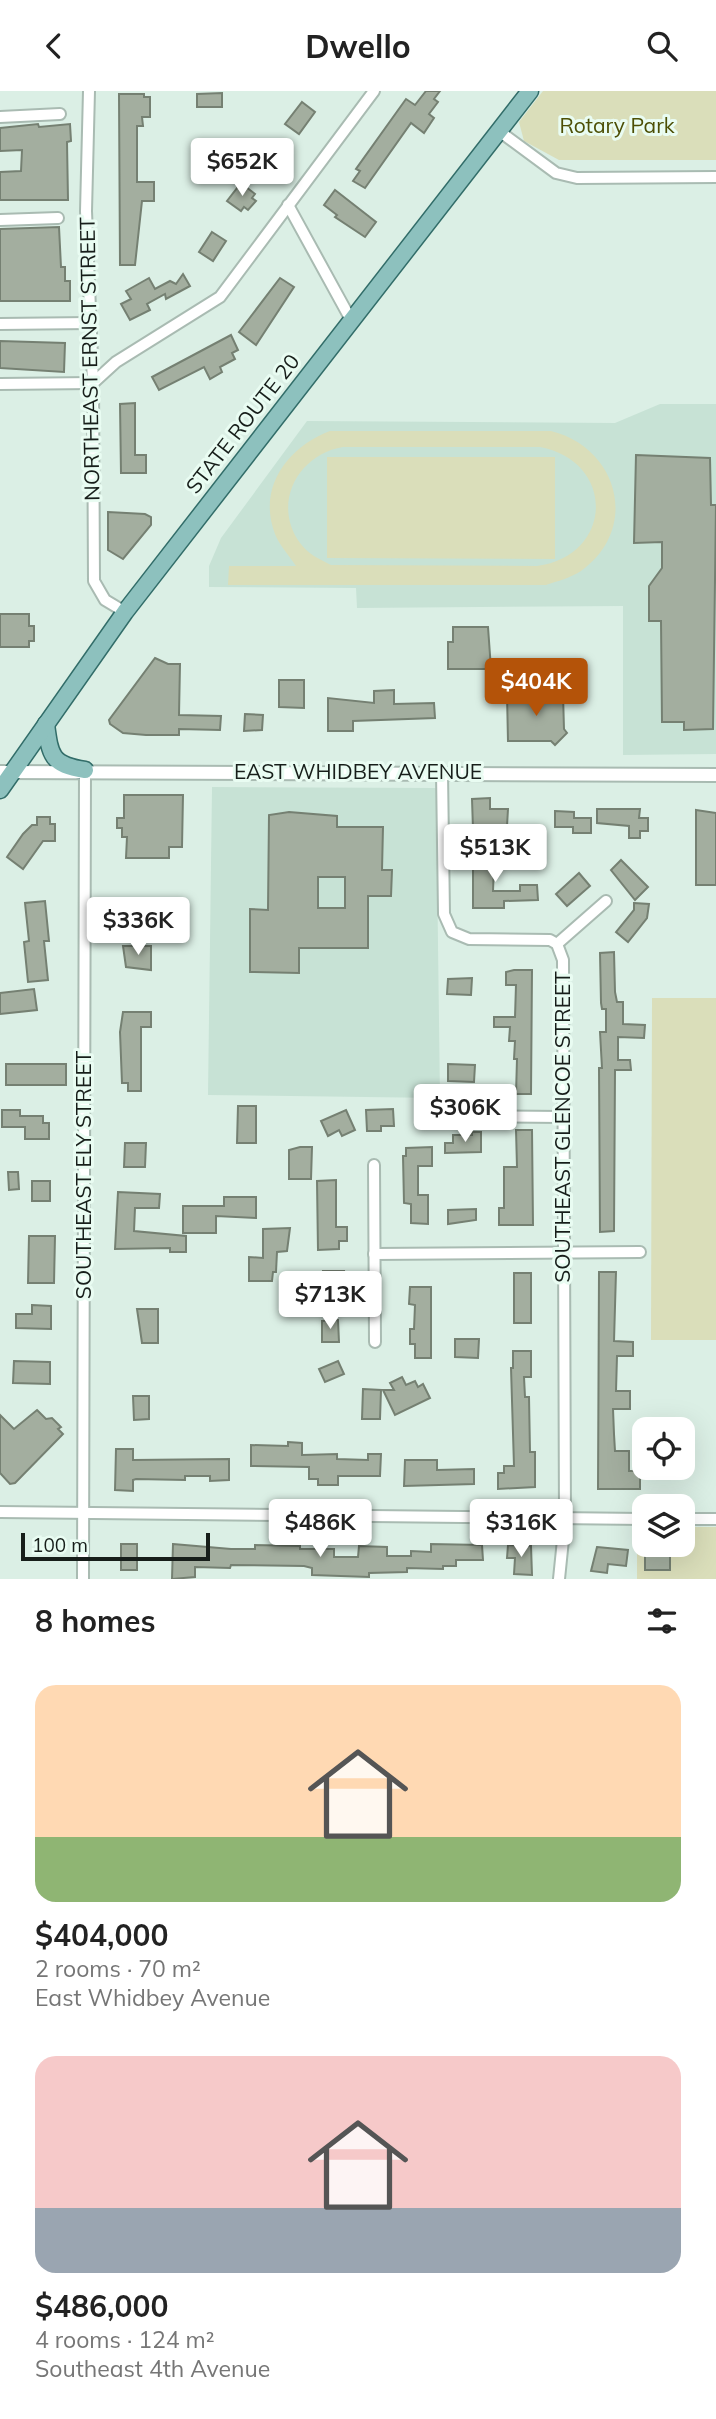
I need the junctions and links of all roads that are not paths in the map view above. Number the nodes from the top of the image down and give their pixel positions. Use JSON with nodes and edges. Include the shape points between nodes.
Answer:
{"nodes":[{"id":1,"x":89,"y":91,"type":"edge"},
{"id":2,"x":374,"y":91,"type":"edge"},
{"id":3,"x":530,"y":91,"type":"edge"},
{"id":4,"x":60,"y":114,"type":"dead end"},
{"id":5,"x":0,"y":117,"type":"edge"},
{"id":6,"x":499,"y":131,"type":"junction"},
{"id":7,"x":716,"y":177,"type":"edge"},
{"id":8,"x":288,"y":205,"type":"junction"},
{"id":9,"x":58,"y":218,"type":"dead end"},
{"id":10,"x":0,"y":220,"type":"edge"},
{"id":11,"x":350,"y":318,"type":"junction"},
{"id":12,"x":91,"y":323,"type":"junction"},
{"id":13,"x":0,"y":324,"type":"edge"},
{"id":14,"x":93,"y":383,"type":"junction"},
{"id":15,"x":0,"y":384,"type":"edge"},
{"id":16,"x":125,"y":612,"type":"junction"},
{"id":17,"x":46,"y":724,"type":"junction"},
{"id":18,"x":85,"y":770,"type":"junction"},
{"id":19,"x":6,"y":772,"type":"edge"},
{"id":20,"x":442,"y":773,"type":"junction"},
{"id":21,"x":716,"y":775,"type":"edge"},
{"id":22,"x":0,"y":790,"type":"edge"},
{"id":23,"x":606,"y":901,"type":"dead end"},
{"id":24,"x":557,"y":944,"type":"junction"},
{"id":25,"x":466,"y":1116,"type":"dead end"},
{"id":26,"x":562,"y":1117,"type":"junction"},
{"id":27,"x":374,"y":1165,"type":"dead end"},
{"id":28,"x":640,"y":1252,"type":"dead end"},
{"id":29,"x":562,"y":1253,"type":"junction"},
{"id":30,"x":374,"y":1254,"type":"junction"},
{"id":31,"x":375,"y":1342,"type":"dead end"},
{"id":32,"x":0,"y":1512,"type":"edge"},
{"id":33,"x":83,"y":1513,"type":"junction"},
{"id":34,"x":632,"y":1519,"type":"edge"},
{"id":35,"x":695,"y":1519,"type":"edge"},
{"id":36,"x":716,"y":1519,"type":"edge"},
{"id":37,"x":565,"y":1520,"type":"junction"},
{"id":38,"x":83,"y":1579,"type":"edge"},
{"id":39,"x":559,"y":1579,"type":"edge"}],
"edges":[{"from":1,"to":12,"type":"street","name":"NORTHEAST ERNST STREET","via":[[86,211]]},
{"from":2,"to":8,"type":"street"},
{"from":3,"to":6,"type":"main road","name":"STATE ROUTE 20"},
{"from":4,"to":5,"type":"street"},
{"from":6,"to":7,"type":"street","via":[[556,173],[577,178]]},
{"from":6,"to":11,"type":"main road","name":"STATE ROUTE 20"},
{"from":8,"to":11,"type":"street"},
{"from":8,"to":14,"type":"street","via":[[220,297],[116,362]]},
{"from":9,"to":10,"type":"street"},
{"from":11,"to":16,"type":"main road","name":"STATE ROUTE 20"},
{"from":12,"to":13,"type":"street"},
{"from":12,"to":14,"type":"street","name":"NORTHEAST ERNST STREET"},
{"from":14,"to":15,"type":"street"},
{"from":14,"to":16,"type":"street","name":"NORTHEAST ERNST STREET","via":[[94,581],[105,600]]},
{"from":16,"to":17,"type":"main road","name":"STATE ROUTE 20"},
{"from":17,"to":18,"type":"main road","via":[[57,762]]},
{"from":17,"to":19,"type":"main road","name":"STATE ROUTE 20"},
{"from":18,"to":19,"type":"street","name":"EAST WHIDBEY AVENUE"},
{"from":18,"to":20,"type":"street","name":"EAST WHIDBEY AVENUE"},
{"from":18,"to":33,"type":"street","name":"SOUTHEAST ELY STREET"},
{"from":19,"to":22,"type":"main road","name":"STATE ROUTE 20"},
{"from":20,"to":21,"type":"street","name":"EAST WHIDBEY AVENUE"},
{"from":20,"to":24,"type":"street","name":"SOUTHEAST GLENCOE STREET","via":[[444,914],[452,932],[469,939],[540,939]]},
{"from":23,"to":24,"type":"street"},
{"from":24,"to":26,"type":"street","name":"SOUTHEAST GLENCOE STREET","via":[[563,960]]},
{"from":25,"to":26,"type":"street"},
{"from":26,"to":29,"type":"street","name":"SOUTHEAST GLENCOE STREET"},
{"from":27,"to":30,"type":"street"},
{"from":28,"to":29,"type":"street"},
{"from":29,"to":30,"type":"street"},
{"from":29,"to":37,"type":"street","name":"SOUTHEAST GLENCOE STREET"},
{"from":30,"to":31,"type":"street"},
{"from":32,"to":33,"type":"street"},
{"from":33,"to":37,"type":"street"},
{"from":33,"to":38,"type":"street","name":"SOUTHEAST ELY STREET"},
{"from":34,"to":37,"type":"street"},
{"from":35,"to":36,"type":"street"},
{"from":37,"to":39,"type":"street","name":"SOUTHEAST GLENCOE STREET"}]}
